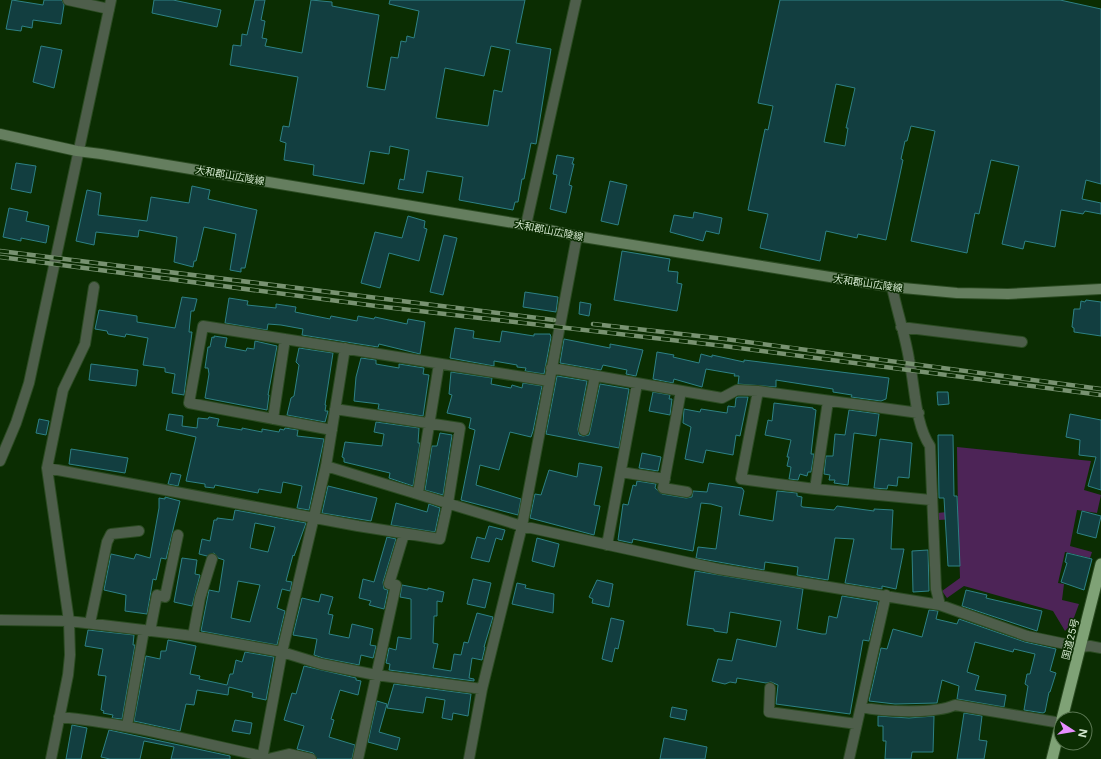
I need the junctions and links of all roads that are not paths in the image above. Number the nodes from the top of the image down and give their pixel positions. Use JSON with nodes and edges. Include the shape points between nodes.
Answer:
{"nodes":[{"id":1,"x":68,"y":0,"type":"edge"},
{"id":2,"x":576,"y":0,"type":"edge"},
{"id":3,"x":110,"y":4,"type":"edge"},
{"id":4,"x":0,"y":134,"type":"edge"},
{"id":5,"x":78,"y":151,"type":"junction"},
{"id":6,"x":526,"y":225,"type":"junction"},
{"id":7,"x":577,"y":236,"type":"junction"},
{"id":8,"x":94,"y":287,"type":"dead end"},
{"id":9,"x":892,"y":287,"type":"junction"},
{"id":10,"x":1101,"y":289,"type":"edge"},
{"id":11,"x":902,"y":327,"type":"junction"},
{"id":12,"x":285,"y":339,"type":"junction"},
{"id":13,"x":1022,"y":342,"type":"dead end"},
{"id":14,"x":345,"y":348,"type":"junction"},
{"id":15,"x":440,"y":364,"type":"junction"},
{"id":16,"x":551,"y":368,"type":"junction"},
{"id":17,"x":595,"y":376,"type":"junction"},
{"id":18,"x":549,"y":380,"type":"junction"},
{"id":19,"x":637,"y":384,"type":"junction"},
{"id":20,"x":681,"y":391,"type":"junction"},
{"id":21,"x":758,"y":391,"type":"junction"},
{"id":22,"x":828,"y":401,"type":"junction"},
{"id":23,"x":335,"y":409,"type":"junction"},
{"id":24,"x":919,"y":413,"type":"junction"},
{"id":25,"x":273,"y":420,"type":"junction"},
{"id":26,"x":430,"y":423,"type":"junction"},
{"id":27,"x":332,"y":430,"type":"junction"},
{"id":28,"x":584,"y":430,"type":"dead end"},
{"id":29,"x":0,"y":461,"type":"edge"},
{"id":30,"x":326,"y":466,"type":"junction"},
{"id":31,"x":47,"y":468,"type":"junction"},
{"id":32,"x":621,"y":472,"type":"junction"},
{"id":33,"x":665,"y":479,"type":"junction"},
{"id":34,"x":815,"y":489,"type":"junction"},
{"id":35,"x":687,"y":492,"type":"dead end"},
{"id":36,"x":418,"y":493,"type":"junction"},
{"id":37,"x":932,"y":500,"type":"junction"},
{"id":38,"x":448,"y":503,"type":"junction"},
{"id":39,"x":314,"y":517,"type":"junction"},
{"id":40,"x":522,"y":526,"type":"junction"},
{"id":41,"x":139,"y":531,"type":"dead end"},
{"id":42,"x":404,"y":534,"type":"junction"},
{"id":43,"x":178,"y":535,"type":"dead end"},
{"id":44,"x":607,"y":545,"type":"junction"},
{"id":45,"x":212,"y":559,"type":"dead end"},
{"id":46,"x":1101,"y":564,"type":"edge"},
{"id":47,"x":886,"y":595,"type":"junction"},
{"id":48,"x":940,"y":605,"type":"junction"},
{"id":49,"x":0,"y":620,"type":"edge"},
{"id":50,"x":69,"y":621,"type":"junction"},
{"id":51,"x":90,"y":623,"type":"junction"},
{"id":52,"x":147,"y":630,"type":"junction"},
{"id":53,"x":193,"y":636,"type":"junction"},
{"id":54,"x":1080,"y":647,"type":"junction"},
{"id":55,"x":1101,"y":648,"type":"edge"},
{"id":56,"x":282,"y":652,"type":"junction"},
{"id":57,"x":376,"y":674,"type":"junction"},
{"id":58,"x":770,"y":688,"type":"dead end"},
{"id":59,"x":482,"y":689,"type":"junction"},
{"id":60,"x":861,"y":707,"type":"junction"},
{"id":61,"x":1064,"y":711,"type":"edge"},
{"id":62,"x":58,"y":717,"type":"junction"},
{"id":63,"x":1053,"y":722,"type":"edge"},
{"id":64,"x":857,"y":724,"type":"junction"},
{"id":65,"x":127,"y":726,"type":"junction"},
{"id":66,"x":264,"y":758,"type":"edge"},
{"id":67,"x":51,"y":759,"type":"edge"},
{"id":68,"x":311,"y":759,"type":"edge"},
{"id":69,"x":358,"y":759,"type":"edge"},
{"id":70,"x":469,"y":759,"type":"edge"},
{"id":71,"x":849,"y":759,"type":"edge"}],
"edges":[{"from":1,"to":3,"type":"street"},
{"from":2,"to":6,"type":"street"},
{"from":3,"to":5,"type":"street"},
{"from":4,"to":5,"type":"main road","name":"大和郡山広陵線"},
{"from":5,"to":6,"type":"main road","name":"大和郡山広陵線"},
{"from":5,"to":29,"type":"street","via":[[29,383]]},
{"from":6,"to":7,"type":"main road","name":"大和郡山広陵線"},
{"from":7,"to":9,"type":"main road","name":"大和郡山広陵線"},
{"from":7,"to":16,"type":"street"},
{"from":8,"to":31,"type":"street","via":[[85,344],[63,390]]},
{"from":9,"to":10,"type":"main road","name":"大和郡山広陵線","via":[[957,293],[1008,294]]},
{"from":9,"to":11,"type":"street"},
{"from":11,"to":13,"type":"street"},
{"from":11,"to":24,"type":"street"},
{"from":12,"to":14,"type":"street"},
{"from":12,"to":25,"type":"street"},
{"from":12,"to":25,"type":"street","via":[[203,326],[189,403]]},
{"from":14,"to":15,"type":"street"},
{"from":14,"to":23,"type":"street"},
{"from":15,"to":18,"type":"street"},
{"from":15,"to":26,"type":"street"},
{"from":16,"to":17,"type":"street"},
{"from":16,"to":18,"type":"street"},
{"from":17,"to":19,"type":"street"},
{"from":17,"to":28,"type":"street"},
{"from":18,"to":40,"type":"street"},
{"from":19,"to":20,"type":"street"},
{"from":19,"to":32,"type":"street"},
{"from":20,"to":21,"type":"street","via":[[722,398],[737,390]]},
{"from":20,"to":33,"type":"street"},
{"from":21,"to":22,"type":"street"},
{"from":21,"to":34,"type":"street","via":[[741,478]]},
{"from":22,"to":24,"type":"street"},
{"from":22,"to":34,"type":"street"},
{"from":23,"to":26,"type":"street"},
{"from":23,"to":27,"type":"street"},
{"from":24,"to":37,"type":"street","via":[[925,439],[930,446]]},
{"from":25,"to":27,"type":"street"},
{"from":26,"to":36,"type":"street"},
{"from":26,"to":38,"type":"street","via":[[460,428]]},
{"from":27,"to":30,"type":"street"},
{"from":30,"to":36,"type":"street"},
{"from":30,"to":39,"type":"street"},
{"from":31,"to":39,"type":"street"},
{"from":31,"to":50,"type":"street"},
{"from":32,"to":33,"type":"street"},
{"from":32,"to":44,"type":"street"},
{"from":33,"to":35,"type":"street","via":[[663,488]]},
{"from":34,"to":37,"type":"street"},
{"from":36,"to":38,"type":"street"},
{"from":37,"to":48,"type":"street","via":[[936,589]]},
{"from":38,"to":40,"type":"street"},
{"from":38,"to":42,"type":"street","via":[[440,539]]},
{"from":39,"to":42,"type":"street"},
{"from":39,"to":56,"type":"street"},
{"from":40,"to":44,"type":"street"},
{"from":40,"to":59,"type":"street"},
{"from":41,"to":51,"type":"street","via":[[111,534],[107,542]]},
{"from":42,"to":57,"type":"street","via":[[389,584],[396,585]]},
{"from":43,"to":52,"type":"street","via":[[165,597],[157,595]]},
{"from":44,"to":47,"type":"street","via":[[718,569]]},
{"from":45,"to":53,"type":"street","via":[[200,598]]},
{"from":46,"to":54,"type":"highway","name":"国道25号"},
{"from":47,"to":48,"type":"street"},
{"from":47,"to":60,"type":"street"},
{"from":48,"to":54,"type":"street","via":[[1028,636]]},
{"from":49,"to":50,"type":"street"},
{"from":50,"to":51,"type":"street"},
{"from":50,"to":62,"type":"street","via":[[68,675]]},
{"from":51,"to":52,"type":"street"},
{"from":52,"to":53,"type":"street"},
{"from":52,"to":65,"type":"street"},
{"from":53,"to":56,"type":"street"},
{"from":54,"to":55,"type":"street"},
{"from":54,"to":61,"type":"highway","name":"国道25号"},
{"from":56,"to":57,"type":"street","via":[[321,664]]},
{"from":56,"to":66,"type":"street"},
{"from":57,"to":59,"type":"street"},
{"from":57,"to":69,"type":"street"},
{"from":58,"to":64,"type":"street","via":[[769,712]]},
{"from":59,"to":70,"type":"street"},
{"from":60,"to":63,"type":"street","via":[[874,710],[915,710],[947,709],[955,705]]},
{"from":60,"to":64,"type":"street"},
{"from":62,"to":65,"type":"street"},
{"from":62,"to":67,"type":"street"},
{"from":64,"to":71,"type":"street"},
{"from":65,"to":66,"type":"street"},
{"from":66,"to":68,"type":"street","via":[[289,754]]}]}
